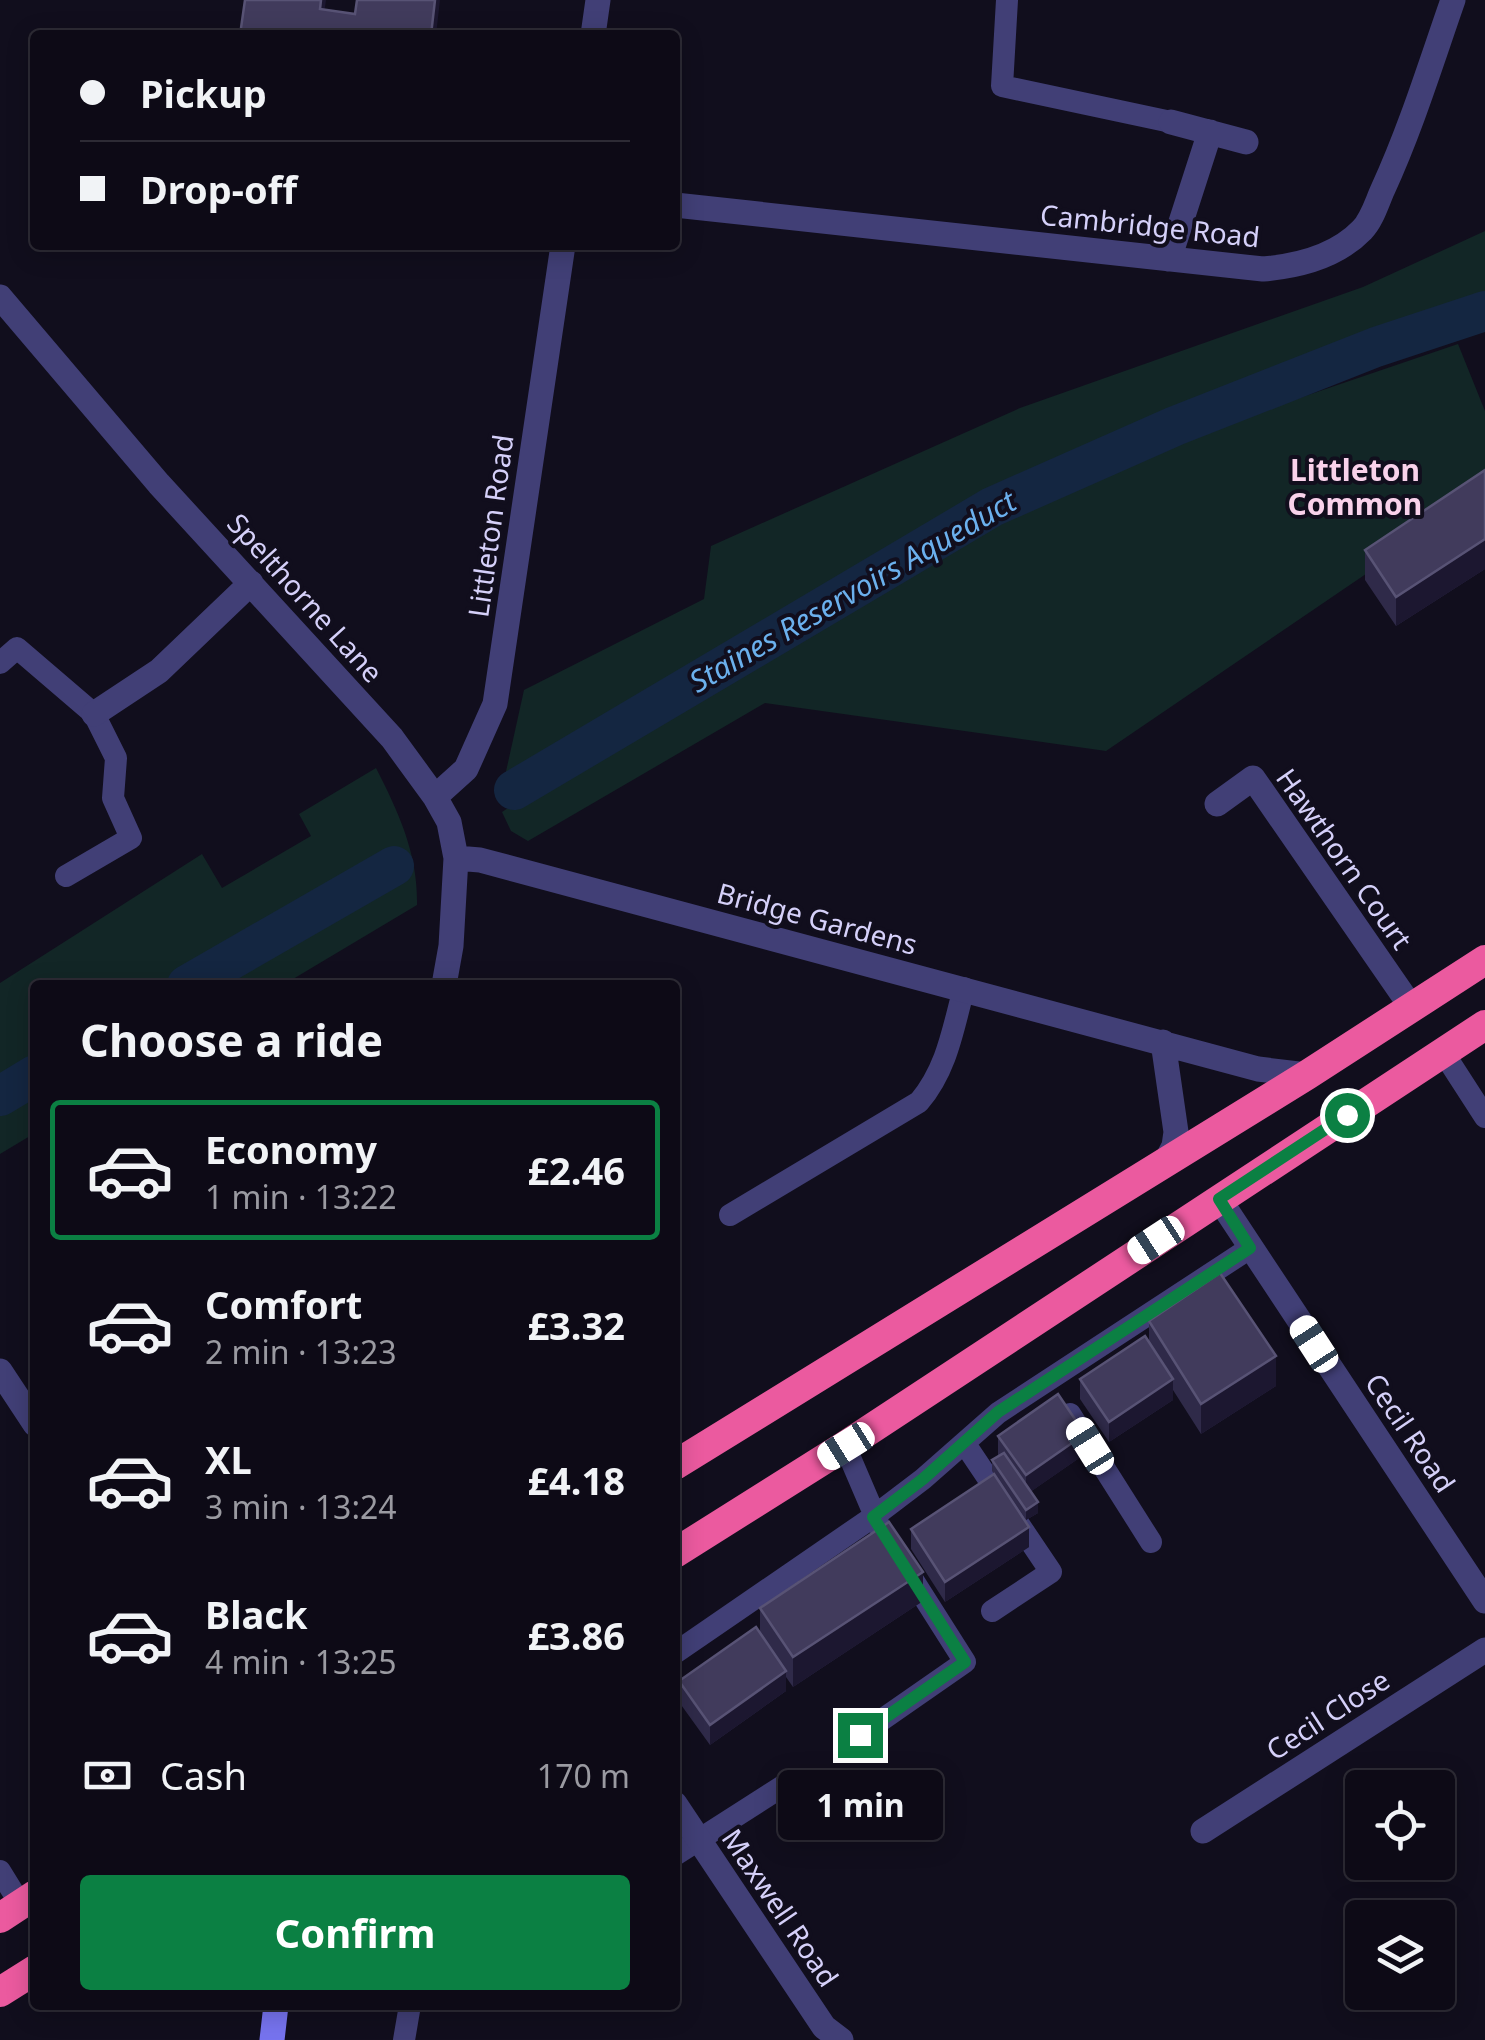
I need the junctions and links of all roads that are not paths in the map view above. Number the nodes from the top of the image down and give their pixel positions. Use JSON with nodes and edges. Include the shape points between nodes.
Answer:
{"nodes":[{"id":1,"x":598,"y":0,"type":"edge"},
{"id":2,"x":1007,"y":0,"type":"edge"},
{"id":3,"x":1453,"y":0,"type":"edge"},
{"id":4,"x":594,"y":30,"type":"edge"},
{"id":5,"x":1171,"y":122,"type":"joint"},
{"id":6,"x":1210,"y":132,"type":"junction"},
{"id":7,"x":1246,"y":142,"type":"dead end"},
{"id":8,"x":680,"y":206,"type":"edge"},
{"id":9,"x":562,"y":250,"type":"edge"},
{"id":10,"x":1169,"y":259,"type":"junction"},
{"id":11,"x":0,"y":297,"type":"edge"},
{"id":12,"x":251,"y":583,"type":"junction"},
{"id":13,"x":0,"y":663,"type":"edge"},
{"id":14,"x":94,"y":714,"type":"junction"},
{"id":15,"x":434,"y":797,"type":"junction"},
{"id":16,"x":1217,"y":804,"type":"dead end"},
{"id":17,"x":456,"y":858,"type":"junction"},
{"id":18,"x":66,"y":876,"type":"dead end"},
{"id":19,"x":1485,"y":960,"type":"edge"},
{"id":20,"x":445,"y":980,"type":"edge"},
{"id":21,"x":964,"y":988,"type":"junction"},
{"id":22,"x":1412,"y":1008,"type":"junction"},
{"id":23,"x":1485,"y":1025,"type":"edge"},
{"id":24,"x":1163,"y":1042,"type":"junction"},
{"id":25,"x":1443,"y":1052,"type":"junction"},
{"id":26,"x":1308,"y":1076,"type":"junction"},
{"id":27,"x":1485,"y":1117,"type":"edge"},
{"id":28,"x":1165,"y":1163,"type":"junction"},
{"id":29,"x":1219,"y":1199,"type":"junction"},
{"id":30,"x":730,"y":1215,"type":"dead end"},
{"id":31,"x":1250,"y":1248,"type":"junction"},
{"id":32,"x":0,"y":1371,"type":"edge"},
{"id":33,"x":1049,"y":1381,"type":"junction"},
{"id":34,"x":30,"y":1416,"type":"edge"},
{"id":35,"x":965,"y":1444,"type":"junction"},
{"id":36,"x":846,"y":1446,"type":"junction"},
{"id":37,"x":680,"y":1462,"type":"edge"},
{"id":38,"x":873,"y":1517,"type":"junction"},
{"id":39,"x":1151,"y":1542,"type":"dead end"},
{"id":40,"x":680,"y":1550,"type":"edge"},
{"id":41,"x":1485,"y":1601,"type":"edge"},
{"id":42,"x":992,"y":1611,"type":"dead end"},
{"id":43,"x":680,"y":1650,"type":"edge"},
{"id":44,"x":1485,"y":1650,"type":"edge"},
{"id":45,"x":860,"y":1735,"type":"dead end"},
{"id":46,"x":786,"y":1784,"type":"dead end"},
{"id":47,"x":680,"y":1812,"type":"edge"},
{"id":48,"x":1203,"y":1831,"type":"dead end"},
{"id":49,"x":698,"y":1839,"type":"junction"},
{"id":50,"x":680,"y":1852,"type":"edge"},
{"id":51,"x":0,"y":1871,"type":"edge"},
{"id":52,"x":19,"y":1906,"type":"edge"},
{"id":53,"x":30,"y":1973,"type":"edge"},
{"id":54,"x":0,"y":1992,"type":"edge"},
{"id":55,"x":275,"y":2010,"type":"edge"},
{"id":56,"x":409,"y":2010,"type":"edge"},
{"id":57,"x":272,"y":2040,"type":"edge"},
{"id":58,"x":404,"y":2040,"type":"edge"},
{"id":59,"x":841,"y":2040,"type":"edge"}],
"edges":[{"from":1,"to":4,"type":"street"},
{"from":2,"to":5,"type":"lane","via":[[1002,86]]},
{"from":3,"to":10,"type":"street","name":"Cambridge Road","via":[[1366,227],[1346,244],[1291,267]]},
{"from":5,"to":6,"type":"street"},
{"from":6,"to":7,"type":"street"},
{"from":6,"to":10,"type":"street"},
{"from":8,"to":10,"type":"street","name":"Cambridge Road"},
{"from":9,"to":15,"type":"street","name":"Littleton Road","via":[[495,704],[466,770]]},
{"from":11,"to":12,"type":"street","name":"Spelthorne Lane"},
{"from":12,"to":14,"type":"street","via":[[158,671]]},
{"from":12,"to":15,"type":"street","name":"Spelthorne Lane","via":[[392,738]]},
{"from":13,"to":14,"type":"lane","via":[[17,648]]},
{"from":14,"to":18,"type":"lane","via":[[116,758],[112,798],[131,838]]},
{"from":15,"to":17,"type":"street","name":"Spelthorne Lane","via":[[450,822]]},
{"from":16,"to":22,"type":"street","name":"Hawthorn Court","via":[[1253,778]]},
{"from":17,"to":20,"type":"street","name":"Spelthorne Lane"},
{"from":17,"to":21,"type":"street","name":"Bridge Gardens"},
{"from":19,"to":22,"type":"highway"},
{"from":21,"to":24,"type":"street","name":"Bridge Gardens"},
{"from":21,"to":30,"type":"lane","via":[[936,1082],[918,1102]]},
{"from":22,"to":26,"type":"highway"},
{"from":23,"to":25,"type":"highway"},
{"from":24,"to":26,"type":"street","name":"Bridge Gardens"},
{"from":24,"to":28,"type":"street","via":[[1176,1132]]},
{"from":25,"to":27,"type":"lane"},
{"from":25,"to":29,"type":"highway"},
{"from":26,"to":28,"type":"highway"},
{"from":28,"to":37,"type":"highway"},
{"from":29,"to":31,"type":"street","name":"Cecil Road"},
{"from":29,"to":36,"type":"highway"},
{"from":31,"to":33,"type":"lane"},
{"from":31,"to":41,"type":"street","name":"Cecil Road"},
{"from":32,"to":34,"type":"street"},
{"from":33,"to":35,"type":"lane","via":[[998,1412]]},
{"from":33,"to":39,"type":"lane"},
{"from":35,"to":38,"type":"lane"},
{"from":35,"to":42,"type":"lane","via":[[1050,1572]]},
{"from":36,"to":38,"type":"lane"},
{"from":36,"to":40,"type":"highway"},
{"from":38,"to":43,"type":"lane"},
{"from":38,"to":45,"type":"lane","via":[[965,1662]]},
{"from":44,"to":48,"type":"street","name":"Cecil Close"},
{"from":46,"to":49,"type":"lane"},
{"from":47,"to":49,"type":"street","name":"Maxwell Road"},
{"from":49,"to":50,"type":"lane"},
{"from":49,"to":59,"type":"street","name":"Maxwell Road","via":[[824,2027]]},
{"from":51,"to":52,"type":"lane"},
{"from":53,"to":54,"type":"highway"},
{"from":55,"to":57,"type":"street"},
{"from":56,"to":58,"type":"lane"}]}
